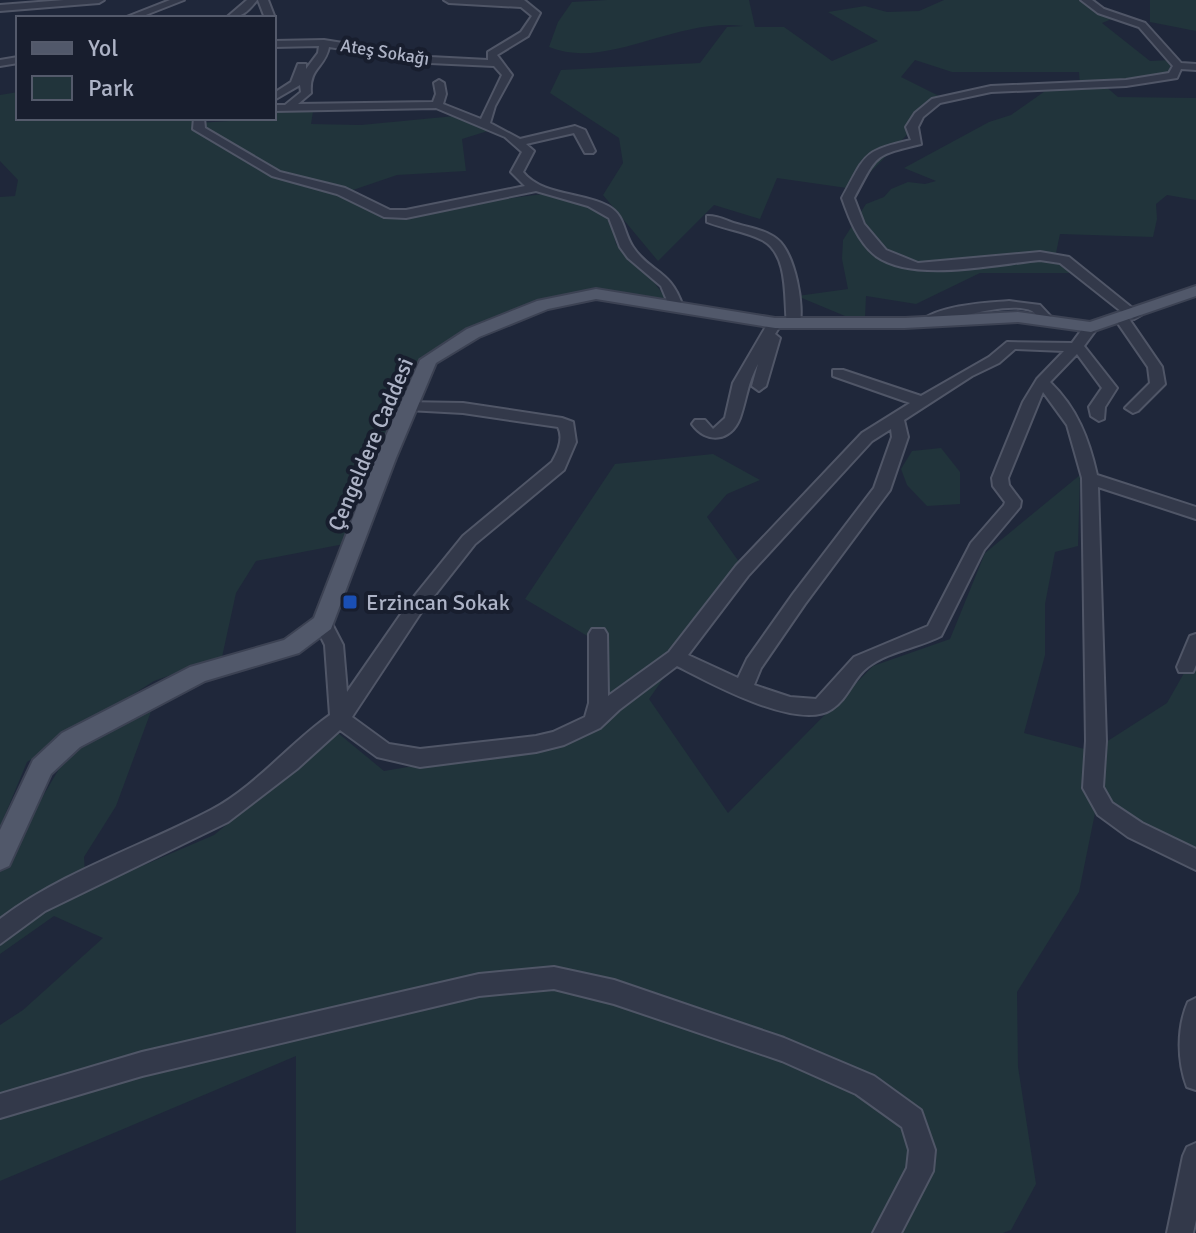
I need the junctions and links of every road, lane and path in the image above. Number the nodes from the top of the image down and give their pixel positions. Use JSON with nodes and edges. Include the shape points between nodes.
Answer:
{"nodes":[{"id":1,"x":99,"y":0,"type":"edge"},
{"id":2,"x":179,"y":0,"type":"edge"},
{"id":3,"x":252,"y":0,"type":"edge"},
{"id":4,"x":449,"y":0,"type":"edge"},
{"id":5,"x":1086,"y":0,"type":"edge"},
{"id":6,"x":520,"y":2,"type":"edge"},
{"id":7,"x":75,"y":6,"type":"edge"},
{"id":8,"x":0,"y":8,"type":"edge"},
{"id":9,"x":135,"y":16,"type":"edge"},
{"id":10,"x":233,"y":16,"type":"edge"},
{"id":11,"x":324,"y":43,"type":"junction"},
{"id":12,"x":276,"y":44,"type":"edge"},
{"id":13,"x":497,"y":63,"type":"junction"},
{"id":14,"x":302,"y":64,"type":"dead end"},
{"id":15,"x":1178,"y":66,"type":"junction"},
{"id":16,"x":1196,"y":67,"type":"edge"},
{"id":17,"x":439,"y":83,"type":"dead end"},
{"id":18,"x":276,"y":96,"type":"edge"},
{"id":19,"x":437,"y":105,"type":"junction"},
{"id":20,"x":280,"y":108,"type":"edge"},
{"id":21,"x":199,"y":120,"type":"edge"},
{"id":22,"x":485,"y":123,"type":"junction"},
{"id":23,"x":520,"y":142,"type":"junction"},
{"id":24,"x":589,"y":151,"type":"dead end"},
{"id":25,"x":537,"y":187,"type":"junction"},
{"id":26,"x":711,"y":219,"type":"dead end"},
{"id":27,"x":1196,"y":291,"type":"edge"},
{"id":28,"x":676,"y":307,"type":"junction"},
{"id":29,"x":1128,"y":317,"type":"junction"},
{"id":30,"x":785,"y":323,"type":"junction"},
{"id":31,"x":1091,"y":327,"type":"junction"},
{"id":32,"x":1076,"y":347,"type":"junction"},
{"id":33,"x":838,"y":373,"type":"dead end"},
{"id":34,"x":1042,"y":382,"type":"junction"},
{"id":35,"x":759,"y":386,"type":"dead end"},
{"id":36,"x":924,"y":402,"type":"junction"},
{"id":37,"x":408,"y":405,"type":"junction"},
{"id":38,"x":1133,"y":408,"type":"dead end"},
{"id":39,"x":1099,"y":416,"type":"dead end"},
{"id":40,"x":896,"y":419,"type":"junction"},
{"id":41,"x":700,"y":424,"type":"dead end"},
{"id":42,"x":1090,"y":478,"type":"junction"},
{"id":43,"x":1196,"y":513,"type":"edge"},
{"id":44,"x":323,"y":623,"type":"junction"},
{"id":45,"x":598,"y":634,"type":"dead end"},
{"id":46,"x":1196,"y":641,"type":"edge"},
{"id":47,"x":676,"y":657,"type":"junction"},
{"id":48,"x":1186,"y":667,"type":"dead end"},
{"id":49,"x":743,"y":687,"type":"junction"},
{"id":50,"x":340,"y":719,"type":"junction"},
{"id":51,"x":593,"y":722,"type":"junction"},
{"id":52,"x":0,"y":858,"type":"edge"},
{"id":53,"x":1196,"y":860,"type":"edge"},
{"id":54,"x":0,"y":933,"type":"edge"},
{"id":55,"x":1196,"y":1010,"type":"edge"},
{"id":56,"x":1196,"y":1078,"type":"edge"},
{"id":57,"x":0,"y":1106,"type":"edge"},
{"id":58,"x":1196,"y":1156,"type":"edge"},
{"id":59,"x":886,"y":1233,"type":"edge"},
{"id":60,"x":1180,"y":1233,"type":"edge"}],
"edges":[{"from":1,"to":7,"type":"street"},
{"from":2,"to":9,"type":"street"},
{"from":3,"to":10,"type":"street"},
{"from":4,"to":6,"type":"street"},
{"from":5,"to":15,"type":"street","via":[[1101,11],[1137,22]]},
{"from":6,"to":13,"type":"street","via":[[537,15],[525,34],[492,54]]},
{"from":7,"to":8,"type":"street"},
{"from":11,"to":12,"type":"street","name":"Ateş Sokağı"},
{"from":11,"to":13,"type":"street","name":"Ateş Sokağı","via":[[430,60]]},
{"from":11,"to":20,"type":"street","via":[[305,78],[306,93]]},
{"from":13,"to":22,"type":"street","via":[[507,75]]},
{"from":14,"to":18,"type":"street","via":[[296,84]]},
{"from":15,"to":16,"type":"street"},
{"from":15,"to":29,"type":"street","via":[[1173,76],[1126,83],[991,89],[936,101],[912,127],[917,142],[880,150],[848,198],[858,225],[881,253],[917,267],[1058,258]]},
{"from":17,"to":19,"type":"street"},
{"from":19,"to":20,"type":"street"},
{"from":19,"to":22,"type":"street"},
{"from":21,"to":25,"type":"street","via":[[199,129],[276,174],[341,191],[388,214]]},
{"from":22,"to":23,"type":"street"},
{"from":23,"to":24,"type":"street","via":[[575,129]]},
{"from":23,"to":25,"type":"street","via":[[528,151],[518,176]]},
{"from":25,"to":28,"type":"street","via":[[611,213],[626,248],[658,273]]},
{"from":26,"to":30,"type":"street","via":[[779,246],[789,279]]},
{"from":27,"to":29,"type":"main road","name":"Çengeldere Caddesi"},
{"from":28,"to":30,"type":"main road","name":"Çengeldere Caddesi"},
{"from":28,"to":37,"type":"main road","name":"Çengeldere Caddesi","via":[[596,294],[543,305],[439,351],[429,360]]},
{"from":29,"to":31,"type":"main road","name":"Çengeldere Caddesi"},
{"from":29,"to":38,"type":"street","via":[[1155,367],[1158,384]]},
{"from":30,"to":31,"type":"main road","name":"Çengeldere Caddesi","via":[[995,317]]},
{"from":30,"to":35,"type":"street","via":[[773,341]]},
{"from":30,"to":41,"type":"street","via":[[740,383],[726,428],[713,434]]},
{"from":31,"to":32,"type":"street"},
{"from":32,"to":34,"type":"street"},
{"from":32,"to":36,"type":"street","via":[[1012,345]]},
{"from":32,"to":39,"type":"street","via":[[1110,388],[1097,407]]},
{"from":33,"to":36,"type":"street"},
{"from":34,"to":42,"type":"street","via":[[1064,403],[1083,442]]},
{"from":34,"to":49,"type":"street","via":[[1000,478],[1012,507],[977,547],[935,631],[861,662],[821,707],[794,707]]},
{"from":36,"to":40,"type":"street"},
{"from":37,"to":44,"type":"main road","name":"Çengeldere Caddesi"},
{"from":37,"to":50,"type":"street","via":[[562,423],[568,426],[569,437],[558,466],[469,540],[414,609]]},
{"from":40,"to":47,"type":"street","via":[[867,437],[742,571]]},
{"from":40,"to":49,"type":"street","via":[[900,437],[882,490],[799,599]]},
{"from":42,"to":43,"type":"street"},
{"from":42,"to":53,"type":"street","via":[[1093,788],[1105,809],[1135,830]]},
{"from":44,"to":50,"type":"street","via":[[334,645]]},
{"from":44,"to":52,"type":"main road","via":[[291,647],[198,674],[71,740],[42,767]]},
{"from":45,"to":51,"type":"street","via":[[599,703]]},
{"from":46,"to":48,"type":"street"},
{"from":47,"to":49,"type":"street"},
{"from":47,"to":51,"type":"street"},
{"from":50,"to":51,"type":"street","via":[[384,751],[420,758],[536,744]]},
{"from":50,"to":54,"type":"street","via":[[221,815],[37,904]]},
{"from":55,"to":56,"type":"street","via":[[1191,1036]]},
{"from":57,"to":59,"type":"street","via":[[142,1064],[479,985],[554,978],[614,992],[784,1050],[865,1085],[912,1119],[922,1150],[920,1171]]},
{"from":58,"to":60,"type":"street"}]}
